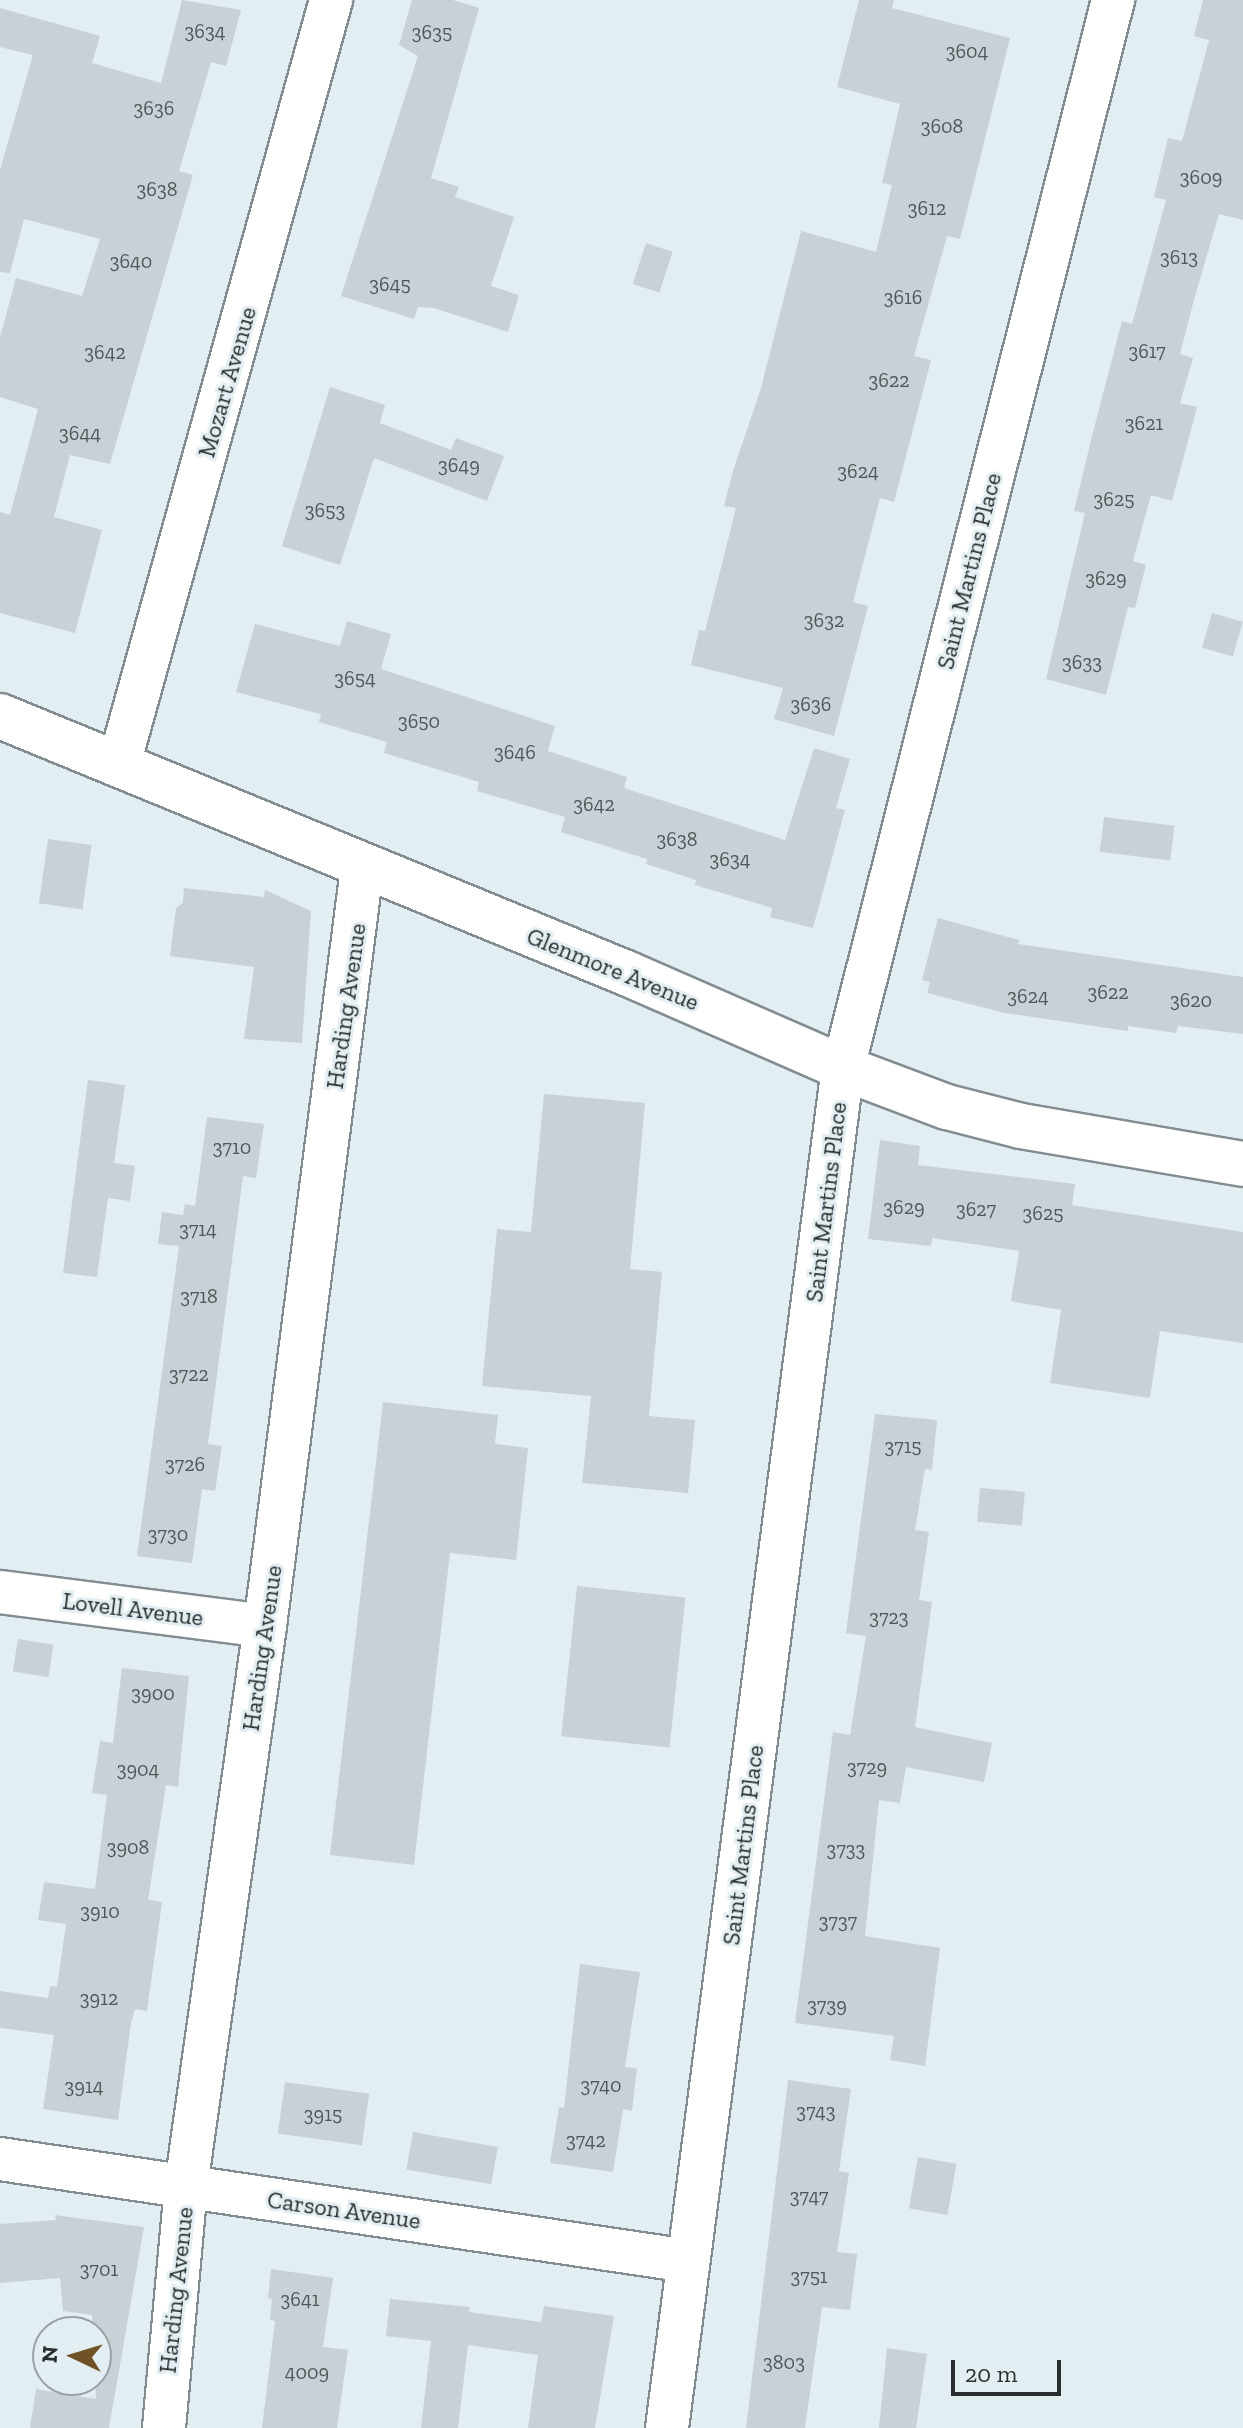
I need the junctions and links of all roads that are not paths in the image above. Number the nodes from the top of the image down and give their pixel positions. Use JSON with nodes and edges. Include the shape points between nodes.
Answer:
{"nodes":[{"id":1,"x":331,"y":0,"type":"edge"},
{"id":2,"x":1113,"y":0,"type":"edge"},
{"id":3,"x":0,"y":716,"type":"edge"},
{"id":4,"x":119,"y":764,"type":"junction"},
{"id":5,"x":362,"y":869,"type":"junction"},
{"id":6,"x":843,"y":1068,"type":"junction"},
{"id":7,"x":1243,"y":1164,"type":"edge"},
{"id":8,"x":0,"y":1592,"type":"edge"},
{"id":9,"x":265,"y":1626,"type":"junction"},
{"id":10,"x":0,"y":2159,"type":"edge"},
{"id":11,"x":186,"y":2186,"type":"junction"},
{"id":12,"x":688,"y":2261,"type":"junction"},
{"id":13,"x":164,"y":2428,"type":"edge"},
{"id":14,"x":667,"y":2428,"type":"edge"}],
"edges":[{"from":1,"to":4,"type":"street","name":"Mozart Avenue"},
{"from":2,"to":6,"type":"street","name":"Saint Martins Place"},
{"from":3,"to":4,"type":"street","name":"Glenmore Avenue"},
{"from":4,"to":5,"type":"street","name":"Glenmore Avenue"},
{"from":5,"to":6,"type":"street","name":"Glenmore Avenue","via":[[626,973]]},
{"from":5,"to":9,"type":"street","name":"Harding Avenue"},
{"from":6,"to":7,"type":"street","name":"Glenmore Avenue","via":[[947,1107],[1021,1126]]},
{"from":6,"to":12,"type":"street","name":"Saint Martins Place"},
{"from":8,"to":9,"type":"street","name":"Lovell Avenue"},
{"from":9,"to":11,"type":"street","name":"Harding Avenue"},
{"from":10,"to":11,"type":"street","name":"Carson Avenue"},
{"from":11,"to":12,"type":"street","name":"Carson Avenue"},
{"from":11,"to":13,"type":"street","name":"Harding Avenue"},
{"from":12,"to":14,"type":"street","name":"Saint Martins Place"}]}
